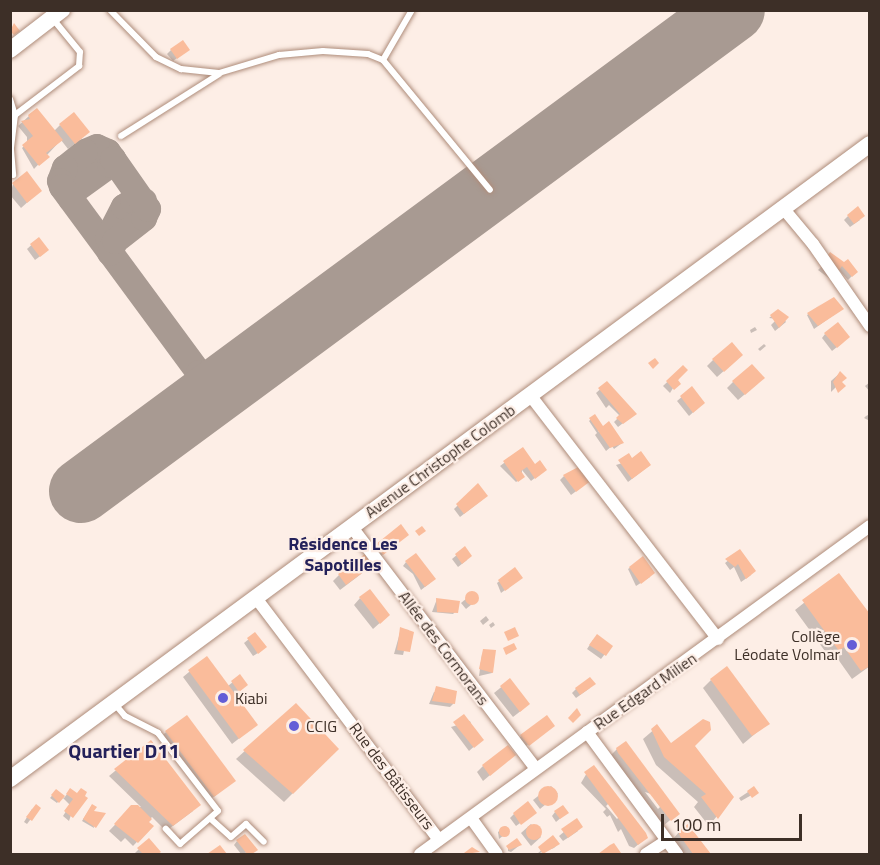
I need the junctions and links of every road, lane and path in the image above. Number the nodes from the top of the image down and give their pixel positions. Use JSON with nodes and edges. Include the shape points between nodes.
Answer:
{"nodes":[{"id":1,"x":110,"y":10,"type":"edge"},
{"id":2,"x":412,"y":10,"type":"edge"},
{"id":3,"x":57,"y":14,"type":"edge"},
{"id":4,"x":10,"y":50,"type":"edge"},
{"id":5,"x":383,"y":60,"type":"junction"},
{"id":6,"x":219,"y":74,"type":"junction"},
{"id":7,"x":10,"y":99,"type":"edge"},
{"id":8,"x":15,"y":116,"type":"junction"},
{"id":9,"x":121,"y":136,"type":"dead end"},
{"id":10,"x":870,"y":144,"type":"edge"},
{"id":11,"x":13,"y":175,"type":"dead end"},
{"id":12,"x":490,"y":190,"type":"dead end"},
{"id":13,"x":783,"y":208,"type":"junction"},
{"id":14,"x":870,"y":326,"type":"edge"},
{"id":15,"x":530,"y":395,"type":"junction"},
{"id":16,"x":351,"y":526,"type":"junction"},
{"id":17,"x":870,"y":526,"type":"edge"},
{"id":18,"x":256,"y":598,"type":"junction"},
{"id":19,"x":718,"y":639,"type":"junction"},
{"id":20,"x":114,"y":702,"type":"junction"},
{"id":21,"x":587,"y":732,"type":"junction"},
{"id":22,"x":536,"y":770,"type":"junction"},
{"id":23,"x":10,"y":779,"type":"edge"},
{"id":24,"x":471,"y":818,"type":"junction"},
{"id":25,"x":212,"y":820,"type":"junction"},
{"id":26,"x":166,"y":830,"type":"dead end"},
{"id":27,"x":439,"y":840,"type":"junction"},
{"id":28,"x":666,"y":841,"type":"junction"},
{"id":29,"x":264,"y":842,"type":"dead end"},
{"id":30,"x":420,"y":855,"type":"edge"},
{"id":31,"x":497,"y":855,"type":"edge"},
{"id":32,"x":646,"y":855,"type":"edge"},
{"id":33,"x":676,"y":855,"type":"edge"}],
"edges":[{"from":1,"to":6,"type":"lane","via":[[156,57],[181,69]]},
{"from":2,"to":5,"type":"lane"},
{"from":3,"to":4,"type":"street"},
{"from":3,"to":8,"type":"lane","via":[[80,52],[79,66]]},
{"from":5,"to":6,"type":"lane","via":[[368,54],[323,51],[279,55]]},
{"from":5,"to":12,"type":"lane"},
{"from":6,"to":9,"type":"lane"},
{"from":7,"to":8,"type":"lane"},
{"from":8,"to":11,"type":"lane"},
{"from":10,"to":13,"type":"street","name":"Avenue Christophe Colomb"},
{"from":13,"to":14,"type":"street"},
{"from":13,"to":15,"type":"street","name":"Avenue Christophe Colomb"},
{"from":15,"to":16,"type":"street","name":"Avenue Christophe Colomb"},
{"from":15,"to":19,"type":"street"},
{"from":16,"to":18,"type":"street","name":"Avenue Christophe Colomb"},
{"from":16,"to":22,"type":"street","name":"Allée des Cormorans"},
{"from":17,"to":19,"type":"street","name":"Rue Edgard Milien"},
{"from":18,"to":20,"type":"street","name":"Avenue Christophe Colomb"},
{"from":18,"to":27,"type":"street","name":"Rue des Bâtisseurs"},
{"from":19,"to":21,"type":"street","name":"Rue Edgard Milien"},
{"from":20,"to":23,"type":"street","name":"Avenue Christophe Colomb"},
{"from":20,"to":25,"type":"lane","via":[[125,716],[158,733],[218,812]]},
{"from":21,"to":22,"type":"street","name":"Rue Edgard Milien"},
{"from":21,"to":28,"type":"street"},
{"from":22,"to":24,"type":"street","name":"Rue Edgard Milien"},
{"from":24,"to":27,"type":"street","name":"Rue Edgard Milien"},
{"from":24,"to":31,"type":"street"},
{"from":25,"to":26,"type":"lane","via":[[180,844]]},
{"from":25,"to":29,"type":"lane","via":[[231,837],[246,824]]},
{"from":27,"to":30,"type":"street","name":"Rue Edgard Milien"},
{"from":28,"to":32,"type":"street"},
{"from":28,"to":33,"type":"street"}]}
